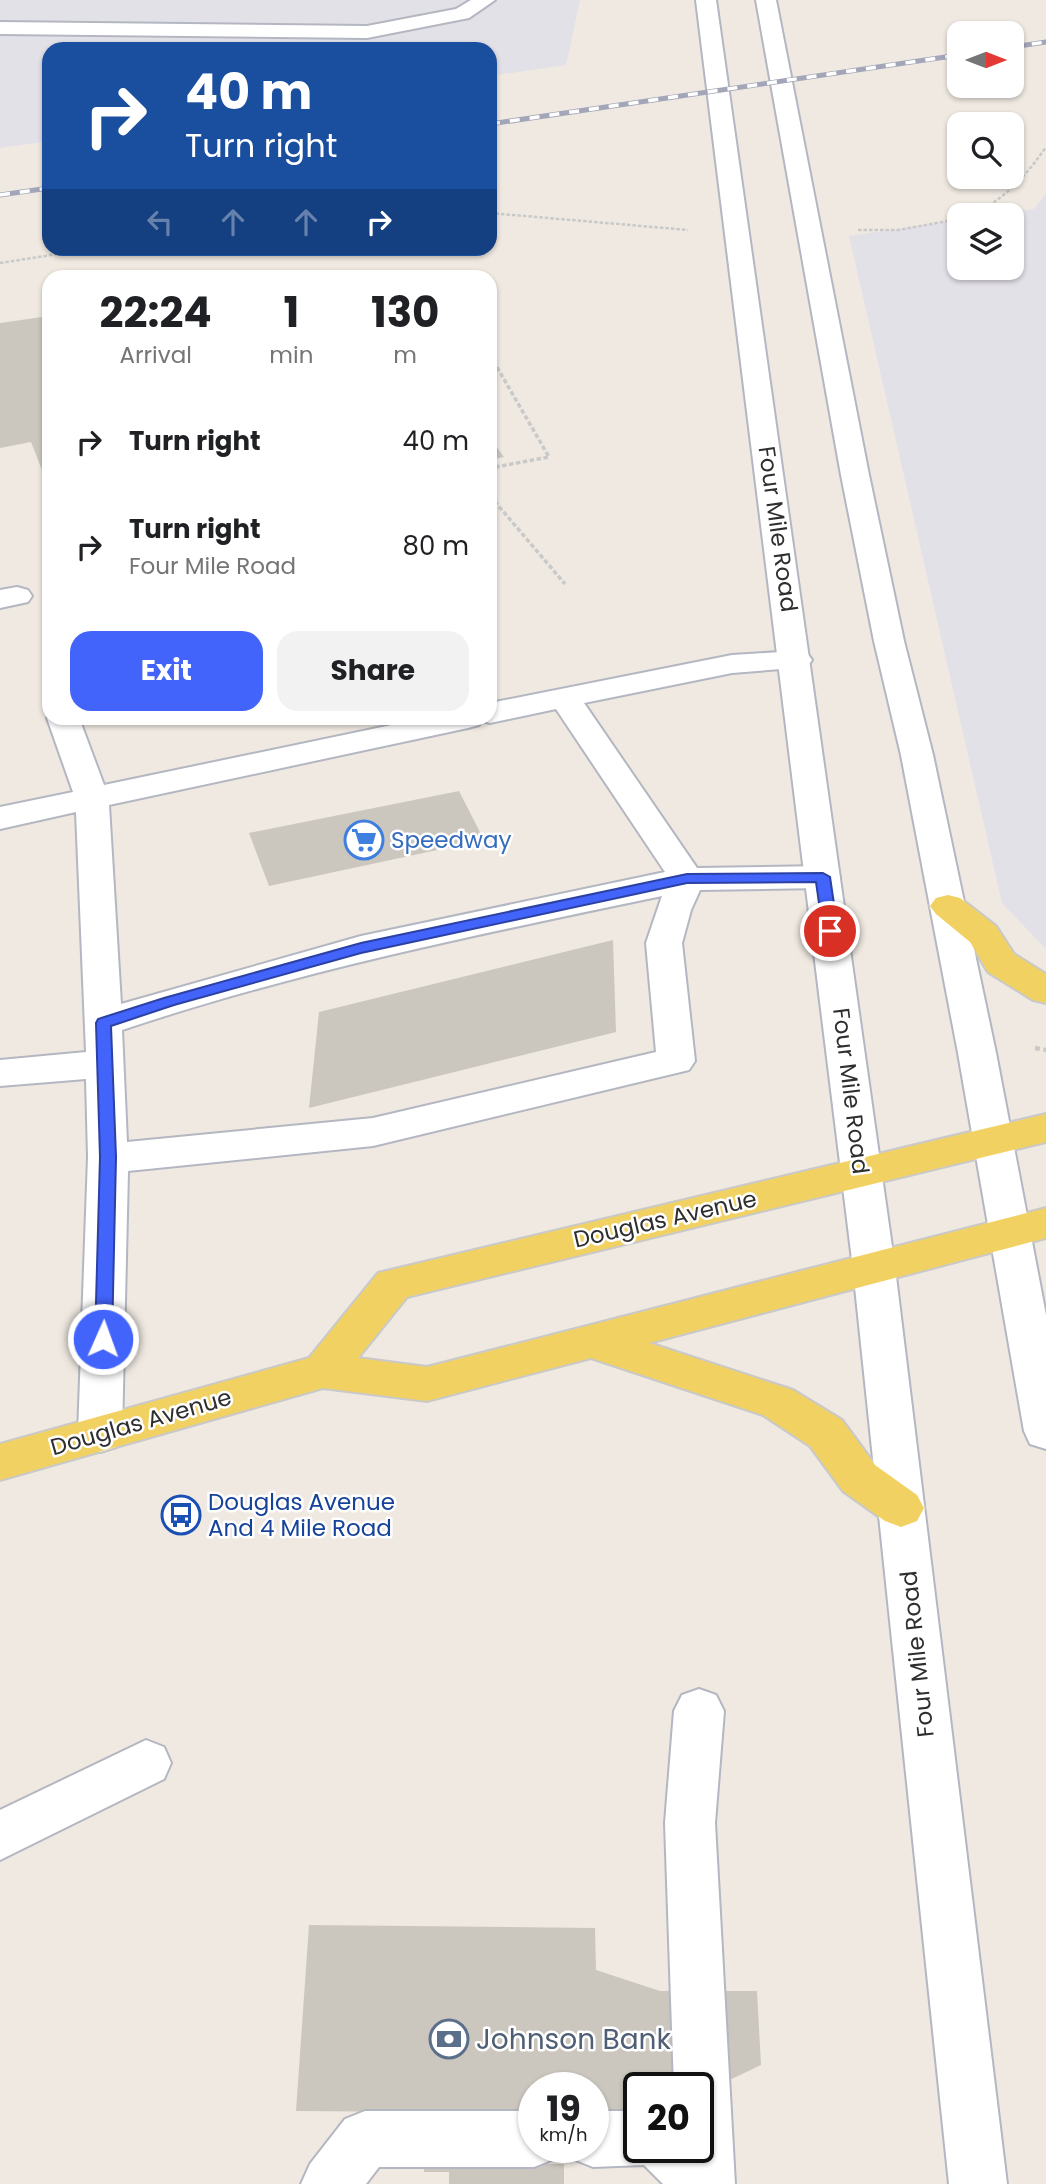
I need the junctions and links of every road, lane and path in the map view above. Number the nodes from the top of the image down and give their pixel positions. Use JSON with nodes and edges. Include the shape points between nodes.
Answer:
{"nodes":[{"id":1,"x":485,"y":0,"type":"edge"},
{"id":2,"x":706,"y":0,"type":"edge"},
{"id":3,"x":766,"y":0,"type":"edge"},
{"id":4,"x":0,"y":27,"type":"edge"},
{"id":5,"x":1046,"y":147,"type":"edge"},
{"id":6,"x":993,"y":203,"type":"edge"},
{"id":7,"x":45,"y":256,"type":"edge"},
{"id":8,"x":0,"y":263,"type":"edge"},
{"id":9,"x":497,"y":365,"type":"edge"},
{"id":10,"x":497,"y":467,"type":"edge"},
{"id":11,"x":497,"y":504,"type":"edge"},
{"id":12,"x":565,"y":584,"type":"dead end"},
{"id":13,"x":796,"y":660,"type":"junction"},
{"id":14,"x":564,"y":697,"type":"junction"},
{"id":15,"x":497,"y":711,"type":"edge"},
{"id":16,"x":66,"y":725,"type":"edge"},
{"id":17,"x":435,"y":725,"type":"edge"},
{"id":18,"x":92,"y":798,"type":"junction"},
{"id":19,"x":0,"y":818,"type":"edge"},
{"id":20,"x":823,"y":877,"type":"junction"},
{"id":21,"x":687,"y":879,"type":"junction"},
{"id":22,"x":948,"y":906,"type":"junction"},
{"id":23,"x":1046,"y":991,"type":"edge"},
{"id":24,"x":103,"y":1023,"type":"junction"},
{"id":25,"x":1035,"y":1048,"type":"dead end"},
{"id":26,"x":1046,"y":1051,"type":"edge"},
{"id":27,"x":105,"y":1064,"type":"junction"},
{"id":28,"x":0,"y":1073,"type":"edge"},
{"id":29,"x":1046,"y":1128,"type":"edge"},
{"id":30,"x":994,"y":1142,"type":"junction"},
{"id":31,"x":108,"y":1157,"type":"junction"},
{"id":32,"x":861,"y":1172,"type":"junction"},
{"id":33,"x":1029,"y":1228,"type":"edge"},
{"id":34,"x":874,"y":1268,"type":"junction"},
{"id":35,"x":593,"y":1342,"type":"junction"},
{"id":36,"x":323,"y":1371,"type":"junction"},
{"id":37,"x":1046,"y":1431,"type":"edge"},
{"id":38,"x":100,"y":1434,"type":"junction"},
{"id":39,"x":0,"y":1462,"type":"edge"},
{"id":40,"x":901,"y":1508,"type":"junction"},
{"id":41,"x":699,"y":1711,"type":"dead end"},
{"id":42,"x":146,"y":1763,"type":"dead end"},
{"id":43,"x":0,"y":1836,"type":"edge"},
{"id":44,"x":518,"y":2139,"type":"edge"},
{"id":45,"x":682,"y":2163,"type":"edge"},
{"id":46,"x":330,"y":2184,"type":"edge"},
{"id":47,"x":705,"y":2184,"type":"edge"},
{"id":48,"x":978,"y":2184,"type":"edge"}],
"edges":[{"from":1,"to":4,"type":"street","via":[[462,14],[367,32]]},
{"from":2,"to":13,"type":"street","name":"Four Mile Road"},
{"from":3,"to":22,"type":"street","via":[[855,475]]},
{"from":5,"to":6,"type":"path","via":[[1035,164]]},
{"from":7,"to":8,"type":"path"},
{"from":9,"to":10,"type":"path","via":[[549,457]]},
{"from":11,"to":12,"type":"path"},
{"from":13,"to":14,"type":"street","via":[[732,664]]},
{"from":13,"to":20,"type":"street","name":"Four Mile Road"},
{"from":14,"to":15,"type":"street"},
{"from":14,"to":21,"type":"street"},
{"from":16,"to":18,"type":"street"},
{"from":17,"to":18,"type":"street"},
{"from":18,"to":19,"type":"street"},
{"from":18,"to":24,"type":"street"},
{"from":20,"to":21,"type":"street"},
{"from":20,"to":32,"type":"street","name":"Four Mile Road"},
{"from":21,"to":24,"type":"street","via":[[361,948]]},
{"from":21,"to":31,"type":"street","via":[[664,943],[676,1061],[373,1132]]},
{"from":22,"to":23,"type":"main road","via":[[983,934],[1002,963]]},
{"from":22,"to":30,"type":"street"},
{"from":24,"to":27,"type":"street"},
{"from":25,"to":26,"type":"path"},
{"from":27,"to":28,"type":"street"},
{"from":27,"to":31,"type":"street"},
{"from":29,"to":30,"type":"main road","name":"Douglas Avenue"},
{"from":30,"to":32,"type":"main road","name":"Douglas Avenue"},
{"from":30,"to":33,"type":"street"},
{"from":31,"to":38,"type":"street"},
{"from":32,"to":34,"type":"street","name":"Four Mile Road"},
{"from":32,"to":36,"type":"main road","name":"Douglas Avenue","via":[[393,1284]]},
{"from":33,"to":34,"type":"main road","name":"Douglas Avenue"},
{"from":33,"to":37,"type":"street"},
{"from":34,"to":35,"type":"main road","name":"Douglas Avenue"},
{"from":34,"to":40,"type":"street","name":"Four Mile Road"},
{"from":35,"to":36,"type":"main road","name":"Douglas Avenue","via":[[427,1384]]},
{"from":35,"to":40,"type":"main road","via":[[778,1402],[826,1433],[859,1478]]},
{"from":36,"to":38,"type":"main road","name":"Douglas Avenue"},
{"from":38,"to":39,"type":"main road","name":"Douglas Avenue"},
{"from":40,"to":48,"type":"street","name":"Four Mile Road"},
{"from":41,"to":47,"type":"street","via":[[690,1823]]},
{"from":42,"to":43,"type":"street"},
{"from":44,"to":46,"type":"street","via":[[365,2139]]},
{"from":45,"to":47,"type":"street"}]}
